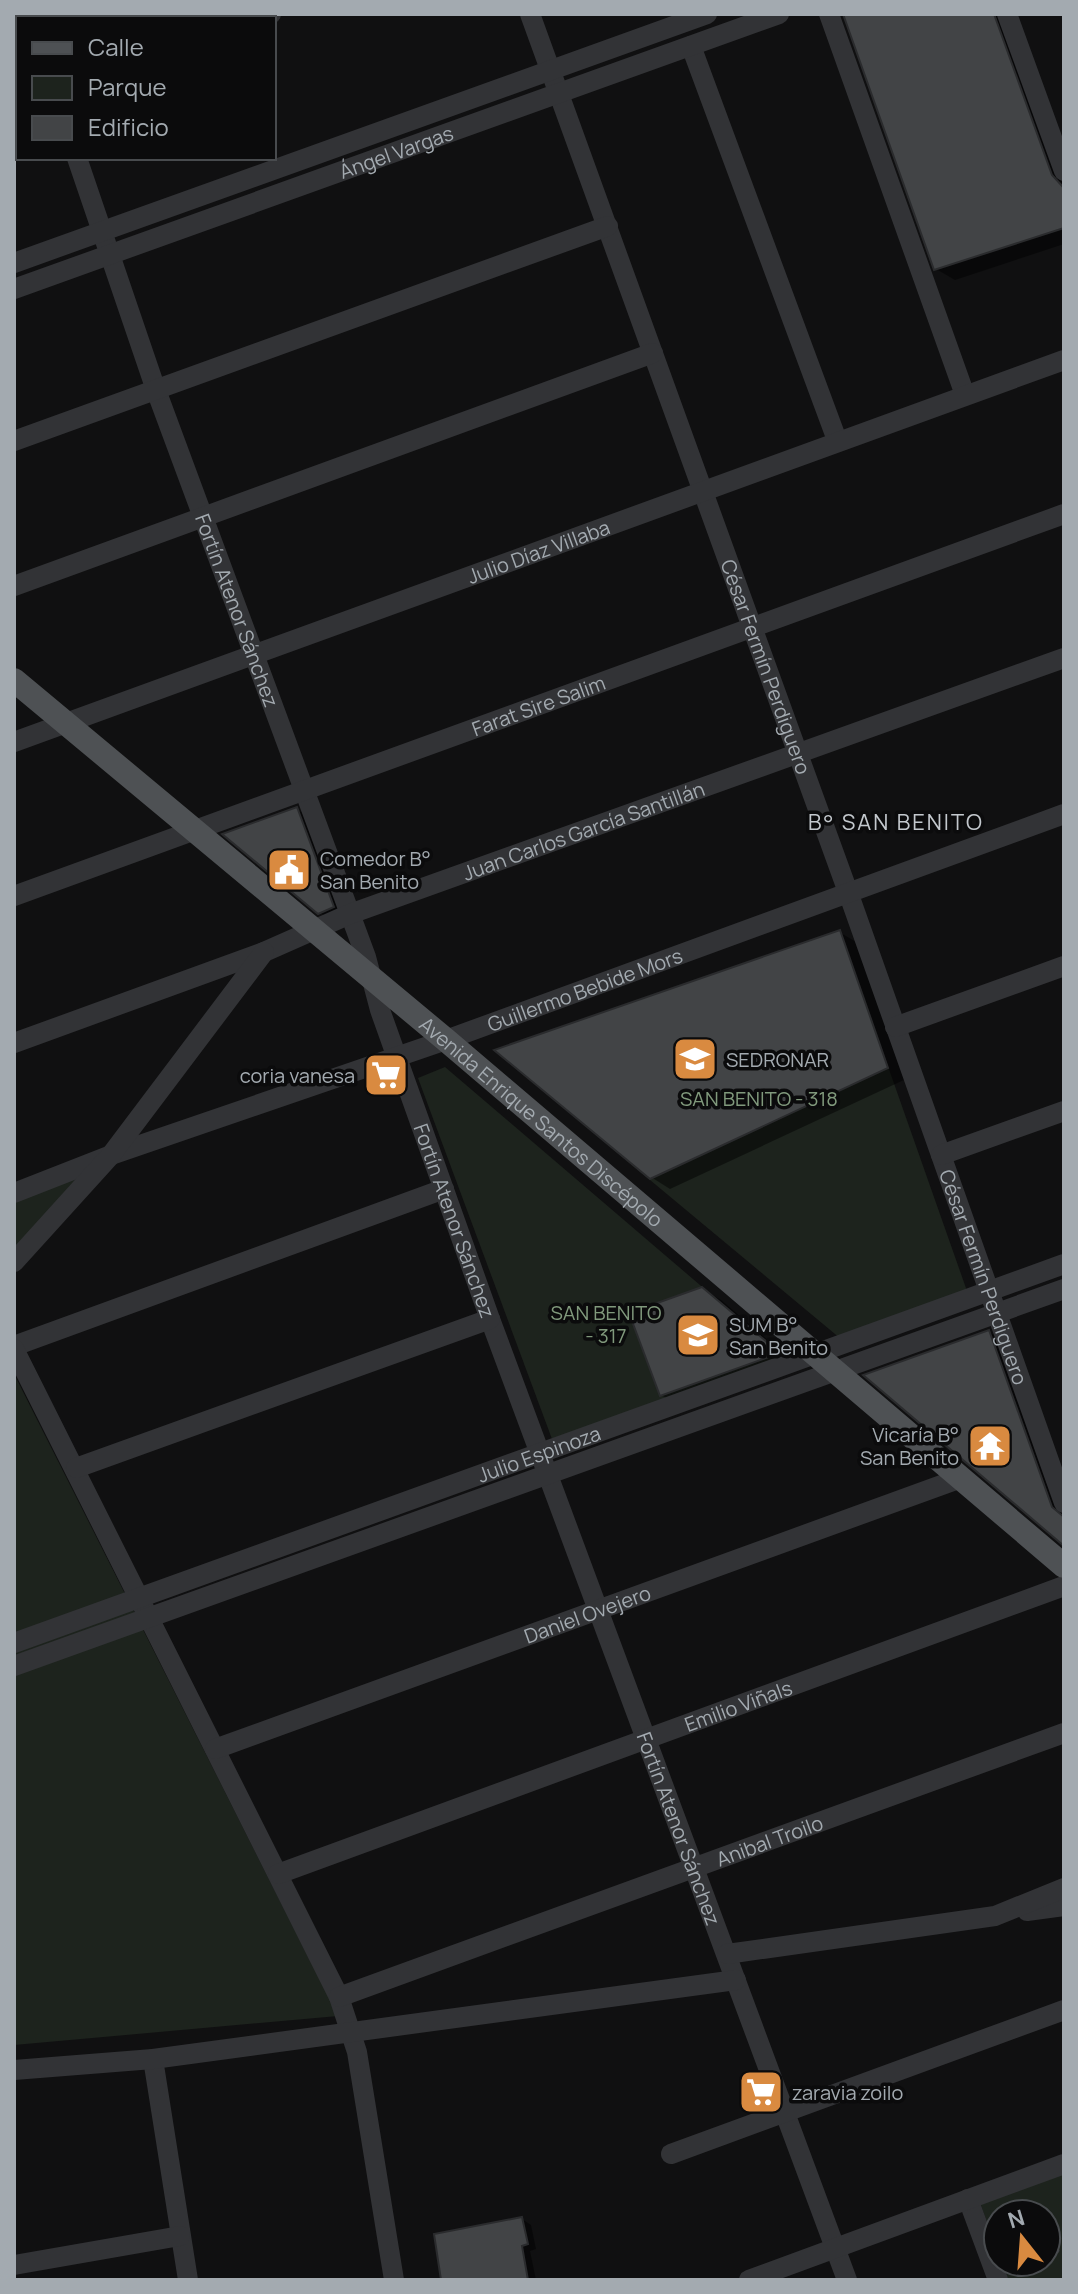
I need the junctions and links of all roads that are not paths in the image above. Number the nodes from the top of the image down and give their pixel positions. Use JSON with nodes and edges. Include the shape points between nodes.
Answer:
{"nodes":[{"id":1,"x":530,"y":14,"type":"edge"},
{"id":2,"x":707,"y":14,"type":"edge"},
{"id":3,"x":779,"y":14,"type":"edge"},
{"id":4,"x":829,"y":14,"type":"edge"},
{"id":5,"x":1007,"y":14,"type":"edge"},
{"id":6,"x":691,"y":46,"type":"junction"},
{"id":7,"x":550,"y":71,"type":"junction"},
{"id":8,"x":559,"y":93,"type":"junction"},
{"id":9,"x":78,"y":160,"type":"edge"},
{"id":10,"x":1064,"y":171,"type":"edge"},
{"id":11,"x":608,"y":226,"type":"junction"},
{"id":12,"x":103,"y":230,"type":"junction"},
{"id":13,"x":109,"y":254,"type":"junction"},
{"id":14,"x":14,"y":263,"type":"edge"},
{"id":15,"x":14,"y":289,"type":"edge"},
{"id":16,"x":653,"y":353,"type":"junction"},
{"id":17,"x":1064,"y":360,"type":"edge"},
{"id":18,"x":156,"y":390,"type":"junction"},
{"id":19,"x":965,"y":395,"type":"junction"},
{"id":20,"x":837,"y":440,"type":"junction"},
{"id":21,"x":14,"y":441,"type":"edge"},
{"id":22,"x":704,"y":491,"type":"junction"},
{"id":23,"x":1064,"y":514,"type":"edge"},
{"id":24,"x":203,"y":517,"type":"junction"},
{"id":25,"x":14,"y":586,"type":"edge"},
{"id":26,"x":753,"y":627,"type":"junction"},
{"id":27,"x":254,"y":652,"type":"junction"},
{"id":28,"x":1064,"y":658,"type":"edge"},
{"id":29,"x":14,"y":680,"type":"edge"},
{"id":30,"x":65,"y":724,"type":"junction"},
{"id":31,"x":14,"y":742,"type":"edge"},
{"id":32,"x":797,"y":755,"type":"junction"},
{"id":33,"x":304,"y":790,"type":"junction"},
{"id":34,"x":1064,"y":814,"type":"edge"},
{"id":35,"x":193,"y":830,"type":"junction"},
{"id":36,"x":848,"y":892,"type":"junction"},
{"id":37,"x":14,"y":896,"type":"edge"},
{"id":38,"x":350,"y":914,"type":"junction"},
{"id":39,"x":311,"y":929,"type":"junction"},
{"id":40,"x":264,"y":952,"type":"junction"},
{"id":41,"x":1064,"y":966,"type":"edge"},
{"id":42,"x":371,"y":979,"type":"junction"},
{"id":43,"x":895,"y":1027,"type":"junction"},
{"id":44,"x":446,"y":1040,"type":"junction"},
{"id":45,"x":14,"y":1043,"type":"edge"},
{"id":46,"x":397,"y":1057,"type":"junction"},
{"id":47,"x":1064,"y":1111,"type":"edge"},
{"id":48,"x":111,"y":1155,"type":"junction"},
{"id":49,"x":941,"y":1155,"type":"junction"},
{"id":50,"x":444,"y":1189,"type":"junction"},
{"id":51,"x":14,"y":1193,"type":"edge"},
{"id":52,"x":14,"y":1262,"type":"edge"},
{"id":53,"x":1064,"y":1264,"type":"edge"},
{"id":54,"x":1064,"y":1289,"type":"edge"},
{"id":55,"x":990,"y":1290,"type":"junction"},
{"id":56,"x":998,"y":1313,"type":"junction"},
{"id":57,"x":490,"y":1319,"type":"junction"},
{"id":58,"x":14,"y":1348,"type":"edge"},
{"id":59,"x":827,"y":1363,"type":"junction"},
{"id":60,"x":540,"y":1455,"type":"junction"},
{"id":61,"x":76,"y":1468,"type":"junction"},
{"id":62,"x":549,"y":1477,"type":"junction"},
{"id":63,"x":961,"y":1478,"type":"junction"},
{"id":64,"x":1064,"y":1503,"type":"edge"},
{"id":65,"x":1064,"y":1566,"type":"edge"},
{"id":66,"x":1064,"y":1586,"type":"edge"},
{"id":67,"x":142,"y":1598,"type":"junction"},
{"id":68,"x":600,"y":1611,"type":"junction"},
{"id":69,"x":151,"y":1617,"type":"junction"},
{"id":70,"x":14,"y":1643,"type":"edge"},
{"id":71,"x":14,"y":1666,"type":"edge"},
{"id":72,"x":1064,"y":1733,"type":"edge"},
{"id":73,"x":646,"y":1740,"type":"junction"},
{"id":74,"x":215,"y":1749,"type":"junction"},
{"id":75,"x":693,"y":1866,"type":"junction"},
{"id":76,"x":278,"y":1874,"type":"junction"},
{"id":77,"x":1064,"y":1888,"type":"edge"},
{"id":78,"x":1064,"y":1906,"type":"edge"},
{"id":79,"x":995,"y":1916,"type":"junction"},
{"id":80,"x":727,"y":1954,"type":"junction"},
{"id":81,"x":736,"y":1980,"type":"junction"},
{"id":82,"x":339,"y":1997,"type":"junction"},
{"id":83,"x":1064,"y":2010,"type":"edge"},
{"id":84,"x":352,"y":2033,"type":"junction"},
{"id":85,"x":153,"y":2059,"type":"junction"},
{"id":86,"x":14,"y":2070,"type":"edge"},
{"id":87,"x":786,"y":2113,"type":"junction"},
{"id":88,"x":671,"y":2154,"type":"dead end"},
{"id":89,"x":1064,"y":2164,"type":"edge"},
{"id":90,"x":968,"y":2199,"type":"junction"},
{"id":91,"x":180,"y":2236,"type":"junction"},
{"id":92,"x":835,"y":2249,"type":"junction"},
{"id":93,"x":14,"y":2265,"type":"edge"},
{"id":94,"x":188,"y":2280,"type":"edge"},
{"id":95,"x":394,"y":2280,"type":"edge"},
{"id":96,"x":749,"y":2280,"type":"edge"},
{"id":97,"x":847,"y":2280,"type":"edge"},
{"id":98,"x":998,"y":2280,"type":"edge"}],
"edges":[{"from":1,"to":7,"type":"street","name":"César Fermín Perdiguero"},
{"from":2,"to":7,"type":"street","name":"Ángel Vargas"},
{"from":3,"to":6,"type":"street","name":"Ángel Vargas"},
{"from":4,"to":19,"type":"street"},
{"from":5,"to":10,"type":"street"},
{"from":6,"to":8,"type":"street","name":"Ángel Vargas"},
{"from":6,"to":20,"type":"street"},
{"from":7,"to":8,"type":"street","name":"César Fermín Perdiguero"},
{"from":7,"to":12,"type":"street","name":"Ángel Vargas"},
{"from":8,"to":11,"type":"street","name":"César Fermín Perdiguero"},
{"from":8,"to":13,"type":"street","name":"Ángel Vargas"},
{"from":9,"to":12,"type":"street","name":"Fortín Atenor Sánchez"},
{"from":11,"to":16,"type":"street","name":"César Fermín Perdiguero"},
{"from":11,"to":18,"type":"street"},
{"from":12,"to":13,"type":"street","name":"Fortín Atenor Sánchez"},
{"from":12,"to":14,"type":"street","name":"Ángel Vargas"},
{"from":13,"to":15,"type":"street","name":"Ángel Vargas"},
{"from":13,"to":18,"type":"street","name":"Fortín Atenor Sánchez"},
{"from":16,"to":22,"type":"street","name":"César Fermín Perdiguero"},
{"from":16,"to":24,"type":"street"},
{"from":17,"to":19,"type":"street","name":"Julio Díaz Villaba"},
{"from":18,"to":21,"type":"street"},
{"from":18,"to":24,"type":"street","name":"Fortín Atenor Sánchez"},
{"from":19,"to":20,"type":"street","name":"Julio Díaz Villaba"},
{"from":20,"to":22,"type":"street","name":"Julio Díaz Villaba"},
{"from":22,"to":26,"type":"street","name":"César Fermín Perdiguero"},
{"from":22,"to":27,"type":"street","name":"Julio Díaz Villaba"},
{"from":23,"to":26,"type":"street","name":"Farat Sire Salim"},
{"from":24,"to":25,"type":"street"},
{"from":24,"to":27,"type":"street","name":"Fortín Atenor Sánchez"},
{"from":26,"to":32,"type":"street","name":"César Fermín Perdiguero"},
{"from":26,"to":33,"type":"street","name":"Farat Sire Salim"},
{"from":27,"to":30,"type":"street","name":"Julio Díaz Villaba"},
{"from":27,"to":33,"type":"street","name":"Fortín Atenor Sánchez"},
{"from":28,"to":32,"type":"street","name":"Juan Carlos García Santillán"},
{"from":29,"to":30,"type":"main road","name":"Avenida Enrique Santos Discépolo"},
{"from":30,"to":31,"type":"street","name":"Julio Díaz Villaba"},
{"from":30,"to":35,"type":"main road","name":"Avenida Enrique Santos Discépolo"},
{"from":32,"to":36,"type":"street","name":"César Fermín Perdiguero"},
{"from":32,"to":38,"type":"street","name":"Juan Carlos García Santillán"},
{"from":33,"to":35,"type":"street","name":"Farat Sire Salim"},
{"from":33,"to":38,"type":"street","name":"Fortín Atenor Sánchez"},
{"from":34,"to":36,"type":"street","name":"Guillermo Bebide Mors"},
{"from":35,"to":37,"type":"street","name":"Farat Sire Salim"},
{"from":35,"to":39,"type":"main road","name":"Avenida Enrique Santos Discépolo"},
{"from":36,"to":43,"type":"street","name":"César Fermín Perdiguero"},
{"from":36,"to":44,"type":"street","name":"Guillermo Bebide Mors"},
{"from":38,"to":39,"type":"street","name":"Juan Carlos García Santillán"},
{"from":38,"to":42,"type":"street","name":"Fortín Atenor Sánchez"},
{"from":39,"to":40,"type":"street","name":"Juan Carlos García Santillán"},
{"from":39,"to":42,"type":"main road","name":"Avenida Enrique Santos Discépolo"},
{"from":40,"to":45,"type":"street","name":"Juan Carlos García Santillán"},
{"from":40,"to":48,"type":"street"},
{"from":41,"to":43,"type":"street"},
{"from":42,"to":44,"type":"main road","name":"Avenida Enrique Santos Discépolo"},
{"from":42,"to":46,"type":"street","name":"Fortín Atenor Sánchez"},
{"from":43,"to":49,"type":"street","name":"César Fermín Perdiguero"},
{"from":44,"to":46,"type":"street","name":"Guillermo Bebide Mors"},
{"from":44,"to":59,"type":"main road","name":"Avenida Enrique Santos Discépolo"},
{"from":46,"to":48,"type":"street","name":"Guillermo Bebide Mors"},
{"from":46,"to":50,"type":"street","name":"Fortín Atenor Sánchez"},
{"from":47,"to":49,"type":"street"},
{"from":48,"to":51,"type":"street","name":"Guillermo Bebide Mors"},
{"from":48,"to":52,"type":"street"},
{"from":49,"to":55,"type":"street","name":"César Fermín Perdiguero"},
{"from":50,"to":57,"type":"street","name":"Fortín Atenor Sánchez"},
{"from":50,"to":58,"type":"street"},
{"from":53,"to":55,"type":"street","name":"Julio Espinoza"},
{"from":54,"to":56,"type":"street","name":"Julio Espinoza"},
{"from":55,"to":56,"type":"street","name":"César Fermín Perdiguero"},
{"from":55,"to":59,"type":"street","name":"Julio Espinoza"},
{"from":56,"to":59,"type":"street","name":"Julio Espinoza"},
{"from":56,"to":64,"type":"street","name":"César Fermín Perdiguero"},
{"from":57,"to":60,"type":"street","name":"Fortín Atenor Sánchez"},
{"from":57,"to":61,"type":"street"},
{"from":58,"to":61,"type":"street"},
{"from":59,"to":60,"type":"street","name":"Julio Espinoza"},
{"from":59,"to":62,"type":"street","name":"Julio Espinoza"},
{"from":59,"to":63,"type":"main road","name":"Avenida Enrique Santos Discépolo"},
{"from":60,"to":62,"type":"street","name":"Fortín Atenor Sánchez"},
{"from":60,"to":67,"type":"street","name":"Julio Espinoza"},
{"from":61,"to":67,"type":"street"},
{"from":62,"to":68,"type":"street","name":"Fortín Atenor Sánchez"},
{"from":62,"to":69,"type":"street","name":"Julio Espinoza"},
{"from":63,"to":65,"type":"main road","name":"Avenida Enrique Santos Discépolo"},
{"from":63,"to":68,"type":"street","name":"Daniel Ovejero"},
{"from":66,"to":73,"type":"street","name":"Emilio Viñals"},
{"from":67,"to":69,"type":"street"},
{"from":67,"to":70,"type":"street","name":"Julio Espinoza"},
{"from":68,"to":73,"type":"street","name":"Fortín Atenor Sánchez"},
{"from":68,"to":74,"type":"street","name":"Daniel Ovejero"},
{"from":69,"to":71,"type":"street","name":"Julio Espinoza"},
{"from":69,"to":74,"type":"street"},
{"from":72,"to":75,"type":"street","name":"Anibal Troilo"},
{"from":73,"to":75,"type":"street","name":"Fortín Atenor Sánchez"},
{"from":73,"to":76,"type":"street","name":"Emilio Viñals"},
{"from":74,"to":76,"type":"street"},
{"from":75,"to":80,"type":"street","name":"Fortín Atenor Sánchez"},
{"from":75,"to":82,"type":"street","name":"Anibal Troilo"},
{"from":76,"to":82,"type":"street"},
{"from":77,"to":79,"type":"street"},
{"from":78,"to":79,"type":"street"},
{"from":79,"to":80,"type":"street"},
{"from":80,"to":81,"type":"street","name":"Fortín Atenor Sánchez"},
{"from":81,"to":84,"type":"street"},
{"from":81,"to":87,"type":"street","name":"Fortín Atenor Sánchez"},
{"from":82,"to":84,"type":"street"},
{"from":83,"to":87,"type":"street"},
{"from":84,"to":85,"type":"street"},
{"from":84,"to":95,"type":"street"},
{"from":85,"to":86,"type":"street"},
{"from":85,"to":91,"type":"street"},
{"from":87,"to":88,"type":"street"},
{"from":87,"to":92,"type":"street","name":"Fortín Atenor Sánchez"},
{"from":89,"to":90,"type":"street"},
{"from":90,"to":92,"type":"street"},
{"from":90,"to":98,"type":"street"},
{"from":91,"to":93,"type":"street"},
{"from":91,"to":94,"type":"street"},
{"from":92,"to":96,"type":"street"},
{"from":92,"to":97,"type":"street","name":"Fortín Atenor Sánchez"}]}
